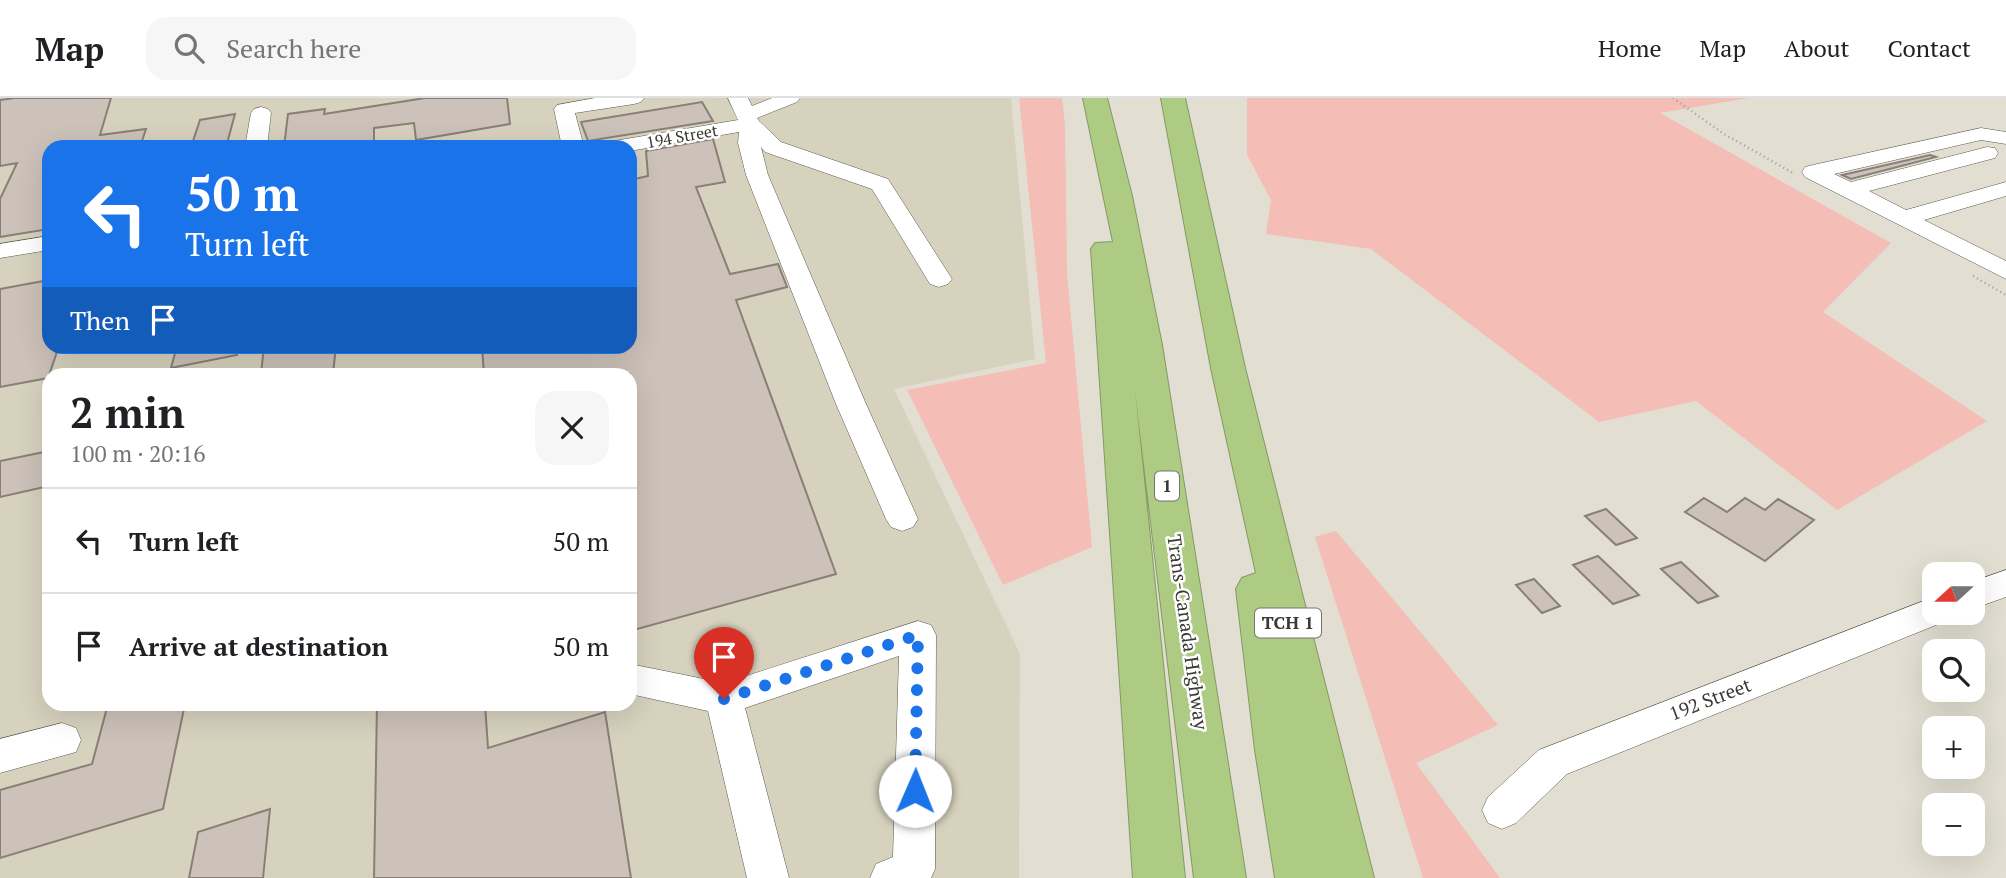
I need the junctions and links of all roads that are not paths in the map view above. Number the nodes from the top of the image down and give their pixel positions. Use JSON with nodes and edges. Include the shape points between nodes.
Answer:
{"nodes":[{"id":1,"x":634,"y":98,"type":"edge"},
{"id":2,"x":790,"y":98,"type":"edge"},
{"id":3,"x":1095,"y":98,"type":"edge"},
{"id":4,"x":1173,"y":98,"type":"edge"},
{"id":5,"x":745,"y":112,"type":"edge"},
{"id":6,"x":261,"y":113,"type":"dead end"},
{"id":7,"x":1981,"y":134,"type":"junction"},
{"id":8,"x":2006,"y":138,"type":"edge"},
{"id":9,"x":258,"y":140,"type":"edge"},
{"id":10,"x":571,"y":140,"type":"edge"},
{"id":11,"x":637,"y":142,"type":"edge"},
{"id":12,"x":2006,"y":189,"type":"edge"},
{"id":13,"x":1848,"y":190,"type":"junction"},
{"id":14,"x":1904,"y":218,"type":"junction"},
{"id":15,"x":42,"y":244,"type":"edge"},
{"id":16,"x":2006,"y":248,"type":"edge"},
{"id":17,"x":0,"y":251,"type":"edge"},
{"id":18,"x":1978,"y":256,"type":"junction"},
{"id":19,"x":2006,"y":271,"type":"edge"},
{"id":20,"x":939,"y":279,"type":"dead end"},
{"id":21,"x":1228,"y":368,"type":"junction"},
{"id":22,"x":902,"y":519,"type":"dead end"},
{"id":23,"x":2006,"y":583,"type":"edge"},
{"id":24,"x":1985,"y":591,"type":"edge"},
{"id":25,"x":1922,"y":616,"type":"edge"},
{"id":26,"x":637,"y":680,"type":"edge"},
{"id":27,"x":724,"y":699,"type":"junction"},
{"id":28,"x":62,"y":740,"type":"dead end"},
{"id":29,"x":0,"y":757,"type":"edge"},
{"id":30,"x":1502,"y":810,"type":"dead end"},
{"id":31,"x":768,"y":878,"type":"edge"},
{"id":32,"x":891,"y":878,"type":"edge"},
{"id":33,"x":1159,"y":878,"type":"edge"},
{"id":34,"x":1220,"y":878,"type":"edge"},
{"id":35,"x":1301,"y":878,"type":"edge"},
{"id":36,"x":1348,"y":878,"type":"edge"}],
"edges":[{"from":1,"to":10,"type":"street","via":[[564,109]]},
{"from":2,"to":5,"type":"street","name":"194 Street"},
{"from":3,"to":33,"type":"highway","name":"Trans-Canada Highway"},
{"from":3,"to":34,"type":"highway","name":"Trans-Canada Highway","number":"1","via":[[1116,178],[1151,378]]},
{"from":4,"to":21,"type":"highway","number":"TCH 1"},
{"from":5,"to":11,"type":"street","name":"194 Street"},
{"from":5,"to":20,"type":"street","via":[[773,147],[880,184]]},
{"from":5,"to":22,"type":"street","via":[[757,175]]},
{"from":6,"to":9,"type":"street"},
{"from":7,"to":8,"type":"street"},
{"from":7,"to":13,"type":"street","via":[[1997,149]]},
{"from":7,"to":13,"type":"street","via":[[1813,172]]},
{"from":12,"to":14,"type":"street"},
{"from":13,"to":14,"type":"street"},
{"from":14,"to":18,"type":"street"},
{"from":15,"to":17,"type":"street"},
{"from":16,"to":18,"type":"street"},
{"from":18,"to":19,"type":"street"},
{"from":21,"to":35,"type":"highway","via":[[1279,750]]},
{"from":21,"to":36,"type":"highway","number":"TCH 1"},
{"from":23,"to":24,"type":"street"},
{"from":25,"to":30,"type":"street","name":"192 Street","via":[[1553,762]]},
{"from":26,"to":27,"type":"street"},
{"from":27,"to":31,"type":"street"},
{"from":27,"to":32,"type":"street","via":[[918,635],[914,869]]},
{"from":28,"to":29,"type":"street"}]}
